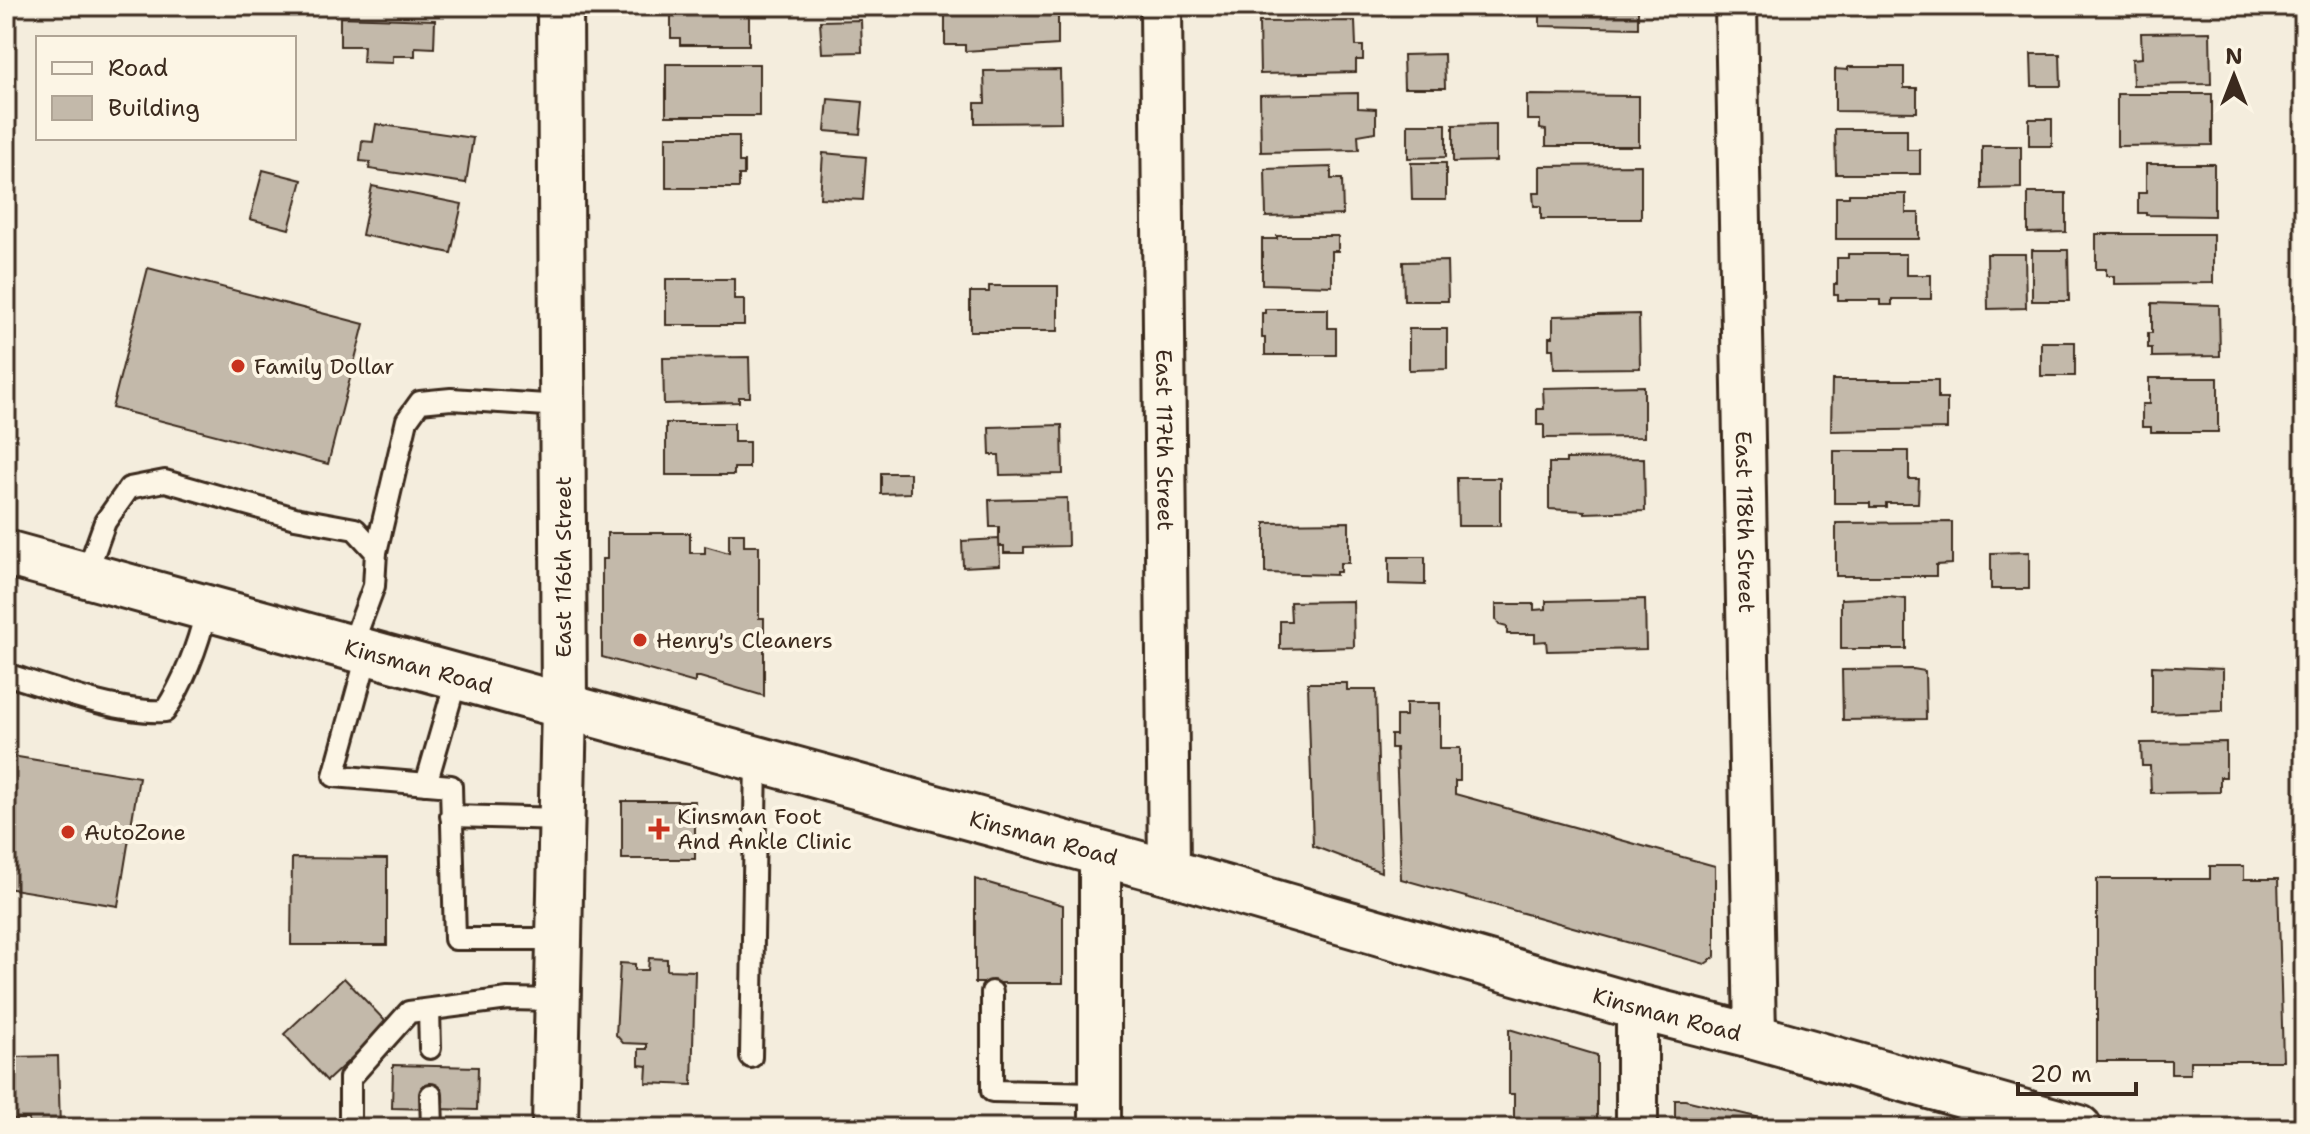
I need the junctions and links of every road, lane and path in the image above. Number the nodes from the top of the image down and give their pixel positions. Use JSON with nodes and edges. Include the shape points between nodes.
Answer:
{"nodes":[{"id":1,"x":560,"y":6,"type":"edge"},
{"id":2,"x":1161,"y":6,"type":"edge"},
{"id":3,"x":1736,"y":6,"type":"edge"},
{"id":4,"x":562,"y":406,"type":"junction"},
{"id":5,"x":376,"y":552,"type":"junction"},
{"id":6,"x":6,"y":553,"type":"edge"},
{"id":7,"x":86,"y":575,"type":"junction"},
{"id":8,"x":207,"y":608,"type":"junction"},
{"id":9,"x":360,"y":650,"type":"junction"},
{"id":10,"x":6,"y":674,"type":"edge"},
{"id":11,"x":457,"y":677,"type":"junction"},
{"id":12,"x":564,"y":706,"type":"junction"},
{"id":13,"x":756,"y":759,"type":"junction"},
{"id":14,"x":426,"y":784,"type":"junction"},
{"id":15,"x":451,"y":816,"type":"junction"},
{"id":16,"x":562,"y":819,"type":"junction"},
{"id":17,"x":1100,"y":853,"type":"junction"},
{"id":18,"x":1169,"y":872,"type":"junction"},
{"id":19,"x":559,"y":939,"type":"junction"},
{"id":20,"x":992,"y":992,"type":"dead end"},
{"id":21,"x":558,"y":1000,"type":"junction"},
{"id":22,"x":1637,"y":1007,"type":"junction"},
{"id":23,"x":429,"y":1010,"type":"junction"},
{"id":24,"x":1755,"y":1037,"type":"junction"},
{"id":25,"x":430,"y":1048,"type":"dead end"},
{"id":26,"x":751,"y":1057,"type":"dead end"},
{"id":27,"x":431,"y":1095,"type":"dead end"},
{"id":28,"x":1100,"y":1110,"type":"edge"},
{"id":29,"x":350,"y":1128,"type":"edge"},
{"id":30,"x":432,"y":1128,"type":"edge"},
{"id":31,"x":555,"y":1128,"type":"edge"},
{"id":32,"x":1637,"y":1128,"type":"edge"},
{"id":33,"x":2079,"y":1128,"type":"edge"}],
"edges":[{"from":1,"to":4,"type":"main road","name":"East 116th Street"},
{"from":2,"to":18,"type":"street","name":"East 117th Street"},
{"from":3,"to":24,"type":"street","name":"East 118th Street"},
{"from":4,"to":5,"type":"lane","via":[[420,402],[407,420]]},
{"from":4,"to":12,"type":"main road","name":"East 116th Street"},
{"from":5,"to":7,"type":"lane","via":[[355,529],[295,518],[165,481],[129,488],[105,522]]},
{"from":5,"to":9,"type":"lane"},
{"from":6,"to":7,"type":"main road","name":"Kinsman Road"},
{"from":7,"to":8,"type":"main road","name":"Kinsman Road"},
{"from":8,"to":9,"type":"main road","name":"Kinsman Road"},
{"from":8,"to":10,"type":"lane","via":[[197,648],[165,711],[116,705]]},
{"from":9,"to":11,"type":"main road","name":"Kinsman Road"},
{"from":9,"to":14,"type":"lane","via":[[334,776]]},
{"from":11,"to":12,"type":"main road","name":"Kinsman Road"},
{"from":11,"to":14,"type":"lane"},
{"from":12,"to":13,"type":"main road","name":"Kinsman Road"},
{"from":12,"to":16,"type":"main road","name":"East 116th Street"},
{"from":13,"to":17,"type":"main road","name":"Kinsman Road"},
{"from":13,"to":26,"type":"lane"},
{"from":14,"to":15,"type":"lane","via":[[451,786]]},
{"from":15,"to":16,"type":"lane"},
{"from":15,"to":19,"type":"lane","via":[[455,939]]},
{"from":16,"to":19,"type":"main road","name":"East 116th Street"},
{"from":17,"to":18,"type":"main road","name":"Kinsman Road"},
{"from":17,"to":28,"type":"street"},
{"from":18,"to":22,"type":"main road","name":"Kinsman Road"},
{"from":19,"to":21,"type":"main road","name":"East 116th Street"},
{"from":20,"to":28,"type":"lane","via":[[992,1091]]},
{"from":21,"to":23,"type":"lane","via":[[508,999]]},
{"from":21,"to":31,"type":"main road","name":"East 116th Street"},
{"from":22,"to":24,"type":"main road","name":"Kinsman Road"},
{"from":22,"to":32,"type":"street"},
{"from":23,"to":25,"type":"lane"},
{"from":23,"to":29,"type":"lane","via":[[409,1012],[350,1078]]},
{"from":24,"to":33,"type":"main road","name":"Kinsman Road"},
{"from":27,"to":30,"type":"lane"}]}
